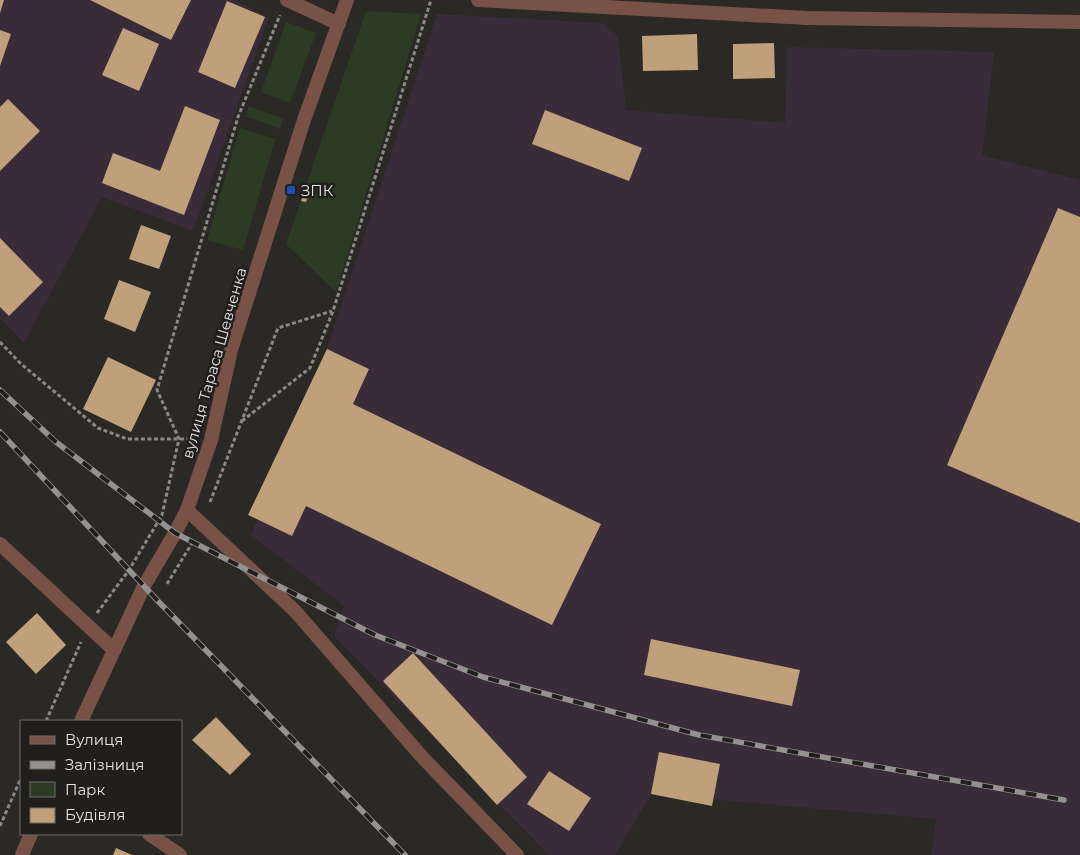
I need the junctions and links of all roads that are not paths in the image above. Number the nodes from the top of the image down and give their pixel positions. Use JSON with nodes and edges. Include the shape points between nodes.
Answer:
{"nodes":[{"id":1,"x":347,"y":0,"type":"edge"},
{"id":2,"x":478,"y":0,"type":"edge"},
{"id":3,"x":284,"y":4,"type":"edge"},
{"id":4,"x":1080,"y":22,"type":"edge"},
{"id":5,"x":339,"y":24,"type":"junction"},
{"id":6,"x":186,"y":510,"type":"junction"},
{"id":7,"x":0,"y":544,"type":"edge"},
{"id":8,"x":114,"y":650,"type":"junction"},
{"id":9,"x":81,"y":720,"type":"edge"},
{"id":10,"x":31,"y":835,"type":"edge"},
{"id":11,"x":150,"y":835,"type":"edge"},
{"id":12,"x":22,"y":855,"type":"edge"},
{"id":13,"x":180,"y":855,"type":"edge"},
{"id":14,"x":517,"y":855,"type":"edge"}],
"edges":[{"from":1,"to":5,"type":"street","name":"вулиця Тараса Шевченка"},
{"from":2,"to":4,"type":"street","via":[[807,18]]},
{"from":3,"to":5,"type":"street"},
{"from":5,"to":6,"type":"street","name":"вулиця Тараса Шевченка","via":[[304,120],[231,350],[211,440]]},
{"from":6,"to":8,"type":"street","name":"вулиця Тараса Шевченка","via":[[144,586]]},
{"from":6,"to":14,"type":"street","via":[[295,611],[423,758]]},
{"from":7,"to":8,"type":"street"},
{"from":8,"to":9,"type":"street","name":"вулиця Тараса Шевченка"},
{"from":10,"to":12,"type":"street"},
{"from":11,"to":13,"type":"street"}]}
